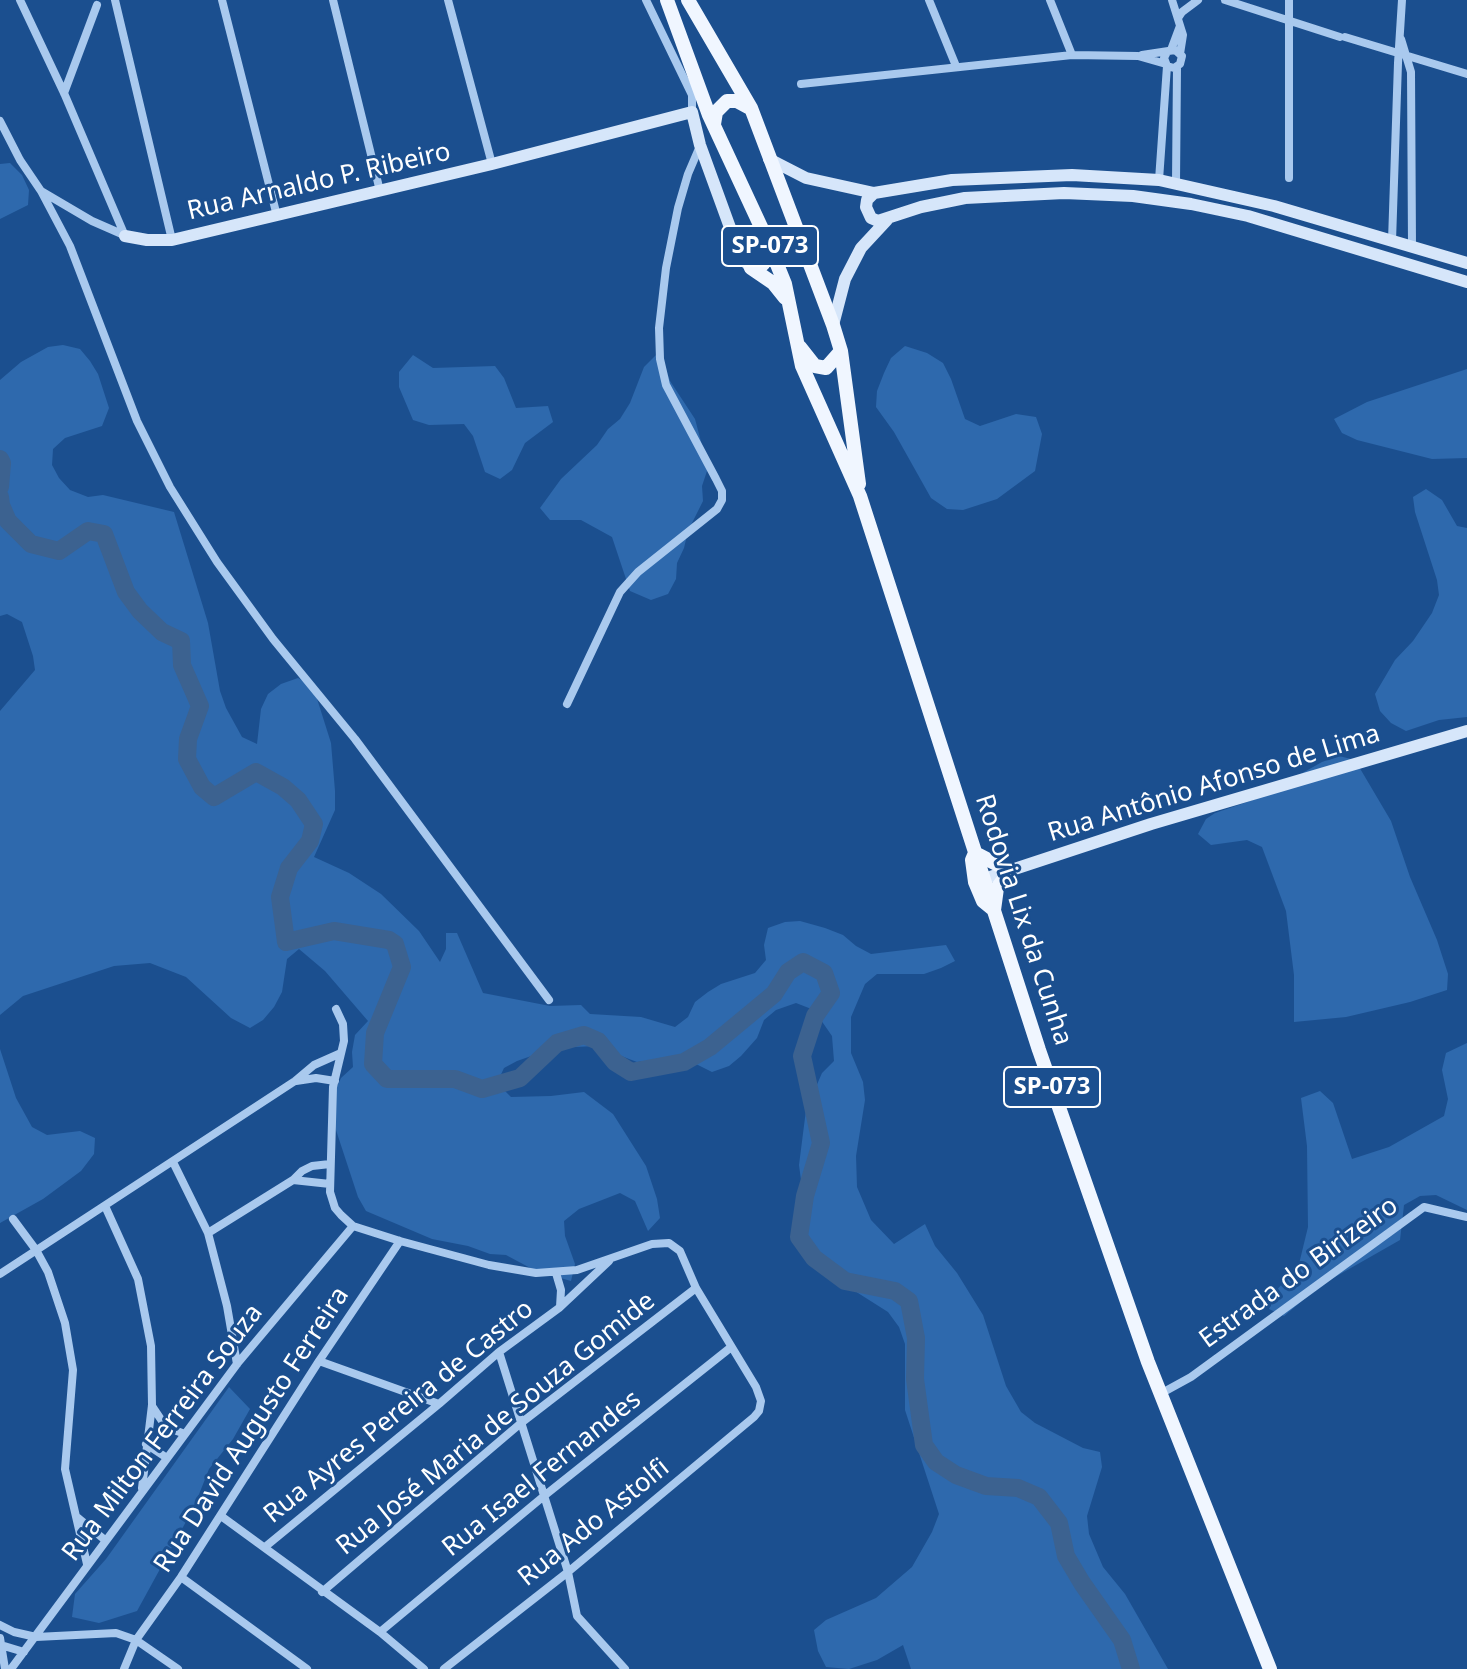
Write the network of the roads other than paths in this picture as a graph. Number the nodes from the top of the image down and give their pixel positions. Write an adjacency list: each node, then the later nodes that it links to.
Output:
1 (20, 0): 28 (street)
2 (112, 0): 16 (street); 45 (street)
3 (222, 0): 42 (street)
4 (333, 0): 40 (street)
5 (448, 0): 35 (street)
6 (646, 0): 30 (street)
7 (667, 0): 32 (main road, Rodovia Lix da Cunha / SP-073)
8 (688, 0): 29 (main road, Rodovia Lix da Cunha / SP-073)
9 (929, 0): 24 (street)
10 (1050, 0): 21 (street)
11 (1172, 0): 18 (street)
12 (1198, 0): 18 (street)
13 (1225, 0): 17 (street)
14 (1289, 0): 17 (street)
15 (1402, 0): 20 (street)
16 (94, 3): 28 (street)
17 (1289, 19): 20 (street); 36 (street)
18 (1179, 22): 19 (street)
19 (1173, 52): 22 (street); 23 (street); 25 (street)
20 (1403, 54): 26 (street); 46 (street); 48 (street)
21 (1072, 55): 22 (street); 24 (street)
22 (1138, 56): 23 (street)
23 (1166, 65): 25 (street); 37 (street)
24 (956, 66): 27 (street)
25 (1177, 67): 38 (street)
26 (1467, 74)
27 (801, 84)
28 (64, 93): 44 (street)
29 (751, 108): 32 (main road); 34 (main road, Rodovia Lix da Cunha / SP-073)
30 (692, 112): 33 (main road); 35 (main road, Rua Arnaldo P. Ribeiro)
31 (0, 121): 39 (street, Rua Arnaldo P. Ribeiro)
32 (714, 124): 47 (main road, Rodovia Lix da Cunha / SP-073)
33 (700, 145): 50 (main road); 57 (street)
34 (769, 159): 41 (main road); 53 (main road, Rodovia Lix da Cunha / SP-073)
35 (492, 164): 40 (main road, Rua Arnaldo P. Ribeiro)
36 (1289, 178)
37 (1159, 180): 38 (main road); 41 (main road)
38 (1176, 182): 46 (main road)
39 (41, 191): 44 (street, Rua Arnaldo P. Ribeiro); 63 (street)
40 (380, 191): 42 (main road, Rua Arnaldo P. Ribeiro)
41 (874, 193): 43 (main road)
42 (277, 217): 45 (main road, Rua Arnaldo P. Ribeiro)
43 (887, 220): 51 (main road); 53 (main road)
44 (125, 236): 45 (main road, Rua Arnaldo P. Ribeiro)
45 (172, 240)
46 (1392, 241): 48 (main road)
47 (768, 242): 50 (main road); 52 (main road, Rodovia Lix da Cunha / SP-073)
48 (1412, 246): 49 (main road)
49 (1467, 263)
50 (751, 268): 52 (main road)
51 (1467, 282)
52 (788, 302): 54 (main road, Rodovia Lix da Cunha / SP-073)
53 (833, 325): 55 (main road, Rodovia Lix da Cunha / SP-073)
54 (795, 340): 55 (main road); 56 (main road, Rodovia Lix da Cunha / SP-073)
55 (841, 351): 56 (main road, Rodovia Lix da Cunha / SP-073)
56 (860, 496): 59 (main road, Rodovia Lix da Cunha / SP-073)
57 (567, 704)
58 (1467, 731): 60 (main road, Rua Antônio Afonso de Lima)
59 (975, 853): 60 (main road); 61 (main road, Rodovia Lix da Cunha)
60 (1010, 871): 61 (main road, Rua Antônio Afonso de Lima); 62 (main road)
61 (980, 880): 62 (main road, Rodovia Lix da Cunha)
62 (994, 910): 88 (main road, Rodovia Lix da Cunha / SP-073)
63 (549, 1000)
64 (336, 1009): 65 (street)
65 (341, 1053): 66 (street); 67 (street)
66 (295, 1081): 67 (street); 68 (street)
67 (335, 1081): 69 (street)
68 (173, 1162): 72 (street); 76 (street)
69 (330, 1164): 70 (street); 71 (street)
70 (293, 1180): 71 (street); 76 (street)
71 (330, 1184): 75 (street)
72 (105, 1206): 78 (street); 90 (street)
73 (1467, 1217): 88 (street, Estrada do Birizeiro)
74 (13, 1219): 78 (street)
75 (353, 1226): 77 (street); 87 (street, Rua Milton Ferreira Souza)
76 (208, 1233): 87 (street)
77 (400, 1241): 80 (street); 86 (street, Rua David Augusto Ferreira)
78 (36, 1250): 81 (street); 98 (street)
79 (612, 1259): 80 (street); 82 (street); 83 (street, Rua Ayres Pereira de Castro)
80 (556, 1273): 83 (street, Rua Ayres Pereira de Castro)
81 (0, 1274)
82 (696, 1288): 84 (street); 91 (street, Rua José Maria de Souza Gomide)
83 (559, 1308): 85 (street, Rua Ayres Pereira de Castro)
84 (730, 1348): 96 (street, Rua Isael Fernandes); 102 (street, Rua Ado Astolfi)
85 (499, 1352): 89 (street, Rua Ayres Pereira de Castro); 91 (street)
86 (319, 1361): 89 (street); 97 (street, Rua David Augusto Ferreira)
87 (237, 1364): 92 (street, Rua Milton Ferreira Souza)
88 (1160, 1394): 119 (main road, Rodovia Lix da Cunha / SP-073)
89 (439, 1404): 100 (street, Rua Ayres Pereira de Castro)
90 (152, 1405): 92 (street); 93 (street)
91 (521, 1423): 96 (street); 104 (street, Rua José Maria de Souza Gomide)
92 (185, 1434): 94 (street, Rua Milton Ferreira Souza)
93 (146, 1444): 94 (street); 95 (street)
94 (167, 1458): 95 (street, Rua Milton Ferreira Souza)
95 (142, 1491): 99 (street, Rua Milton Ferreira Souza)
96 (544, 1496): 102 (street); 106 (street, Rua Isael Fernandes)
97 (221, 1516): 100 (street); 103 (street, Rua David Augusto Ferreira)
98 (77, 1517): 99 (street); 101 (street)
99 (105, 1540): 101 (street, Rua Milton Ferreira Souza)
100 (265, 1547): 104 (street)
101 (87, 1564): 107 (street, Rua Milton Ferreira Souza)
102 (568, 1572): 117 (street, Rua Ado Astolfi); 118 (street)
103 (181, 1577): 108 (street, Rua David Augusto Ferreira); 115 (street)
104 (322, 1592): 106 (street)
105 (0, 1625): 107 (street)
106 (380, 1632): 116 (street)
107 (36, 1637): 108 (street); 110 (street, Rua Milton Ferreira Souza)
108 (136, 1640): 113 (street, Rua David Augusto Ferreira); 114 (street)
109 (1, 1642): 110 (street); 111 (street)
110 (24, 1652): 112 (street, Rua Milton Ferreira Souza)
111 (5, 1669)
112 (11, 1669)
113 (124, 1669)
114 (178, 1669)
115 (307, 1669)
116 (424, 1669)
117 (444, 1669)
118 (625, 1669)
119 (1270, 1669)

